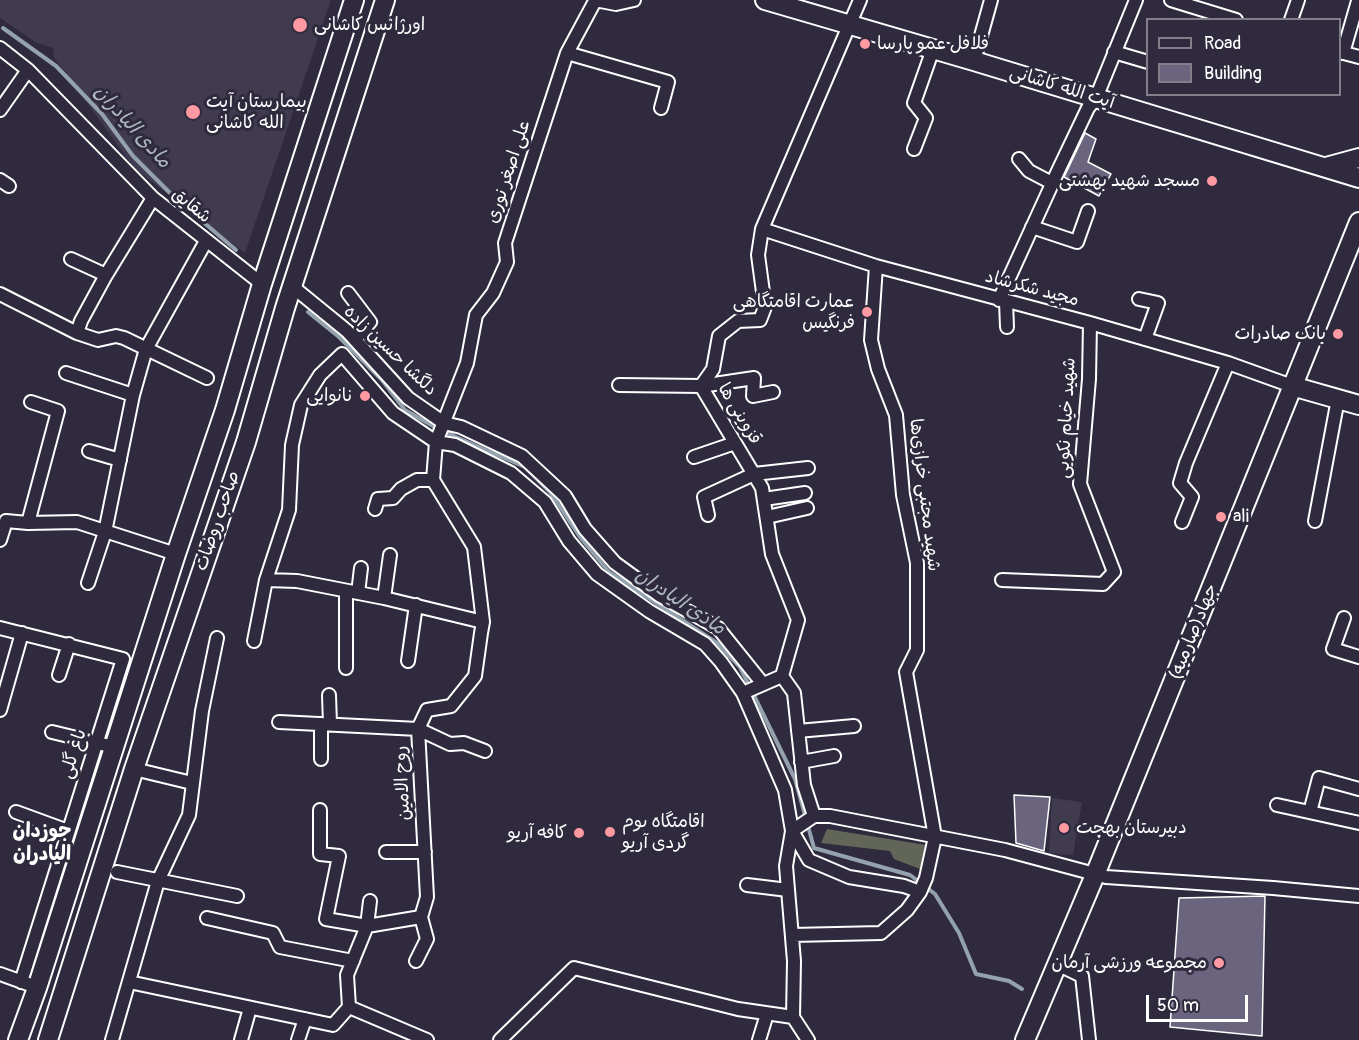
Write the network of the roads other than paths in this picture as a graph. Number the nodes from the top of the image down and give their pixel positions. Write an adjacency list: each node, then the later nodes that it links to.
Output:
1 (354, 0): 42 (street, صاحب روضات)
2 (385, 0): 43 (street, صاحب روضات)
3 (595, 0): 4 (street); 19 (street, علی اصغر نوری)
4 (634, 0)
5 (765, 0): 14 (street, آیت الله کاشانی)
6 (860, 0): 14 (street, قزوینی ها)
7 (991, 0): 21 (street)
8 (1136, 0): 17 (street)
9 (1170, 0): 12 (street)
10 (1298, 0): 13 (street)
11 (1358, 1): 18 (street)
12 (1229, 18)
13 (1292, 18)
14 (850, 25): 16 (street, آیت الله کاشانی); 37 (street, قزوینی ها)
15 (0, 48): 23 (street, شقایق)
16 (933, 49): 21 (street, آیت الله کاشانی); 27 (street)
17 (1114, 52): 22 (street); 24 (street)
18 (1341, 52): 20 (street)
19 (567, 53): 25 (street); 68 (street, علی اصغر نوری)
20 (1359, 57)
21 (974, 61): 24 (street, آیت الله کاشانی)
22 (1146, 61)
23 (28, 70): 26 (street); 33 (street, شقایق)
24 (1096, 98): 30 (street, آیت الله کاشانی); 32 (street)
25 (661, 108)
26 (0, 111)
27 (914, 149)
28 (1359, 158): 30 (street)
29 (1018, 159): 32 (street)
30 (1323, 168): 31 (street, آیت الله کاشانی)
31 (1359, 178)
32 (1052, 183): 36 (street)
33 (153, 198): 38 (street, شقایق); 41 (street)
34 (1088, 212): 36 (street)
35 (1359, 222): 59 (street, جهاد(صارمیه))
36 (1032, 227): 47 (street)
37 (762, 229): 40 (street, مجید شکرشاد); 58 (street, قزوینی ها)
38 (206, 241): 42 (street, شقایق); 53 (street)
39 (71, 259): 41 (street)
40 (876, 266): 47 (street, مجید شکرشاد); 138 (street, شهید مجتبی خرازی‌ها)
41 (106, 275): 50 (street)
42 (262, 284): 66 (street, صاحب روضات)
43 (292, 287): 52 (street, دلگشا حسین زاده); 69 (street, صاحب روضات)
44 (348, 293): 52 (street)
45 (0, 294): 50 (street)
46 (1139, 299): 51 (street)
47 (1002, 301): 48 (street, مجید شکرشاد); 49 (street)
48 (1089, 323): 51 (street, مجید شکرشاد); 95 (street, شهید خیام نکویی)
49 (1007, 327)
50 (77, 333): 53 (street)
51 (1145, 339): 54 (street, مجید شکرشاد)
52 (356, 340): 62 (street, دلگشا حسین زاده)
53 (146, 349): 56 (street); 61 (street)
54 (1228, 363): 59 (street, مجید شکرشاد); 87 (street)
55 (66, 373): 61 (street)
56 (207, 378)
57 (619, 385): 58 (street)
58 (701, 386): 60 (street); 71 (street, قزوینی ها)
59 (1292, 386): 63 (street); 142 (street, جهاد(صارمیه))
60 (773, 392)
61 (133, 395): 74 (street)
62 (408, 398): 67 (street); 68 (street, دلگشا حسین زاده)
63 (1338, 399): 65 (street); 86 (street)
64 (31, 402): 88 (street)
65 (1359, 405)
66 (225, 410): 69 (street); 75 (street, صاحب روضات)
67 (393, 413): 70 (street, دلگشا حسین زاده); 94 (street, دلگشا حسین زاده)
68 (444, 423): 70 (street, علی اصغر نوری); 112 (street, دلگشا حسین زاده)
69 (246, 442): 79 (street, صاحب روضات)
70 (436, 442): 78 (street); 113 (street, دلگشا حسین زاده)
71 (735, 443): 73 (street); 77 (street, قزوینی ها)
72 (89, 451): 74 (street)
73 (694, 457)
74 (120, 460): 89 (street)
75 (205, 468): 79 (street); 91 (street, صاحب روضات)
76 (808, 468): 77 (street)
77 (754, 474): 81 (street, قزوینی ها); 84 (street)
78 (434, 480): 83 (street); 101 (street, روح الامین)
79 (227, 493): 127 (street, صاحب روضات)
80 (805, 493): 81 (street)
81 (764, 499): 85 (street, قزوینی ها)
82 (807, 508): 85 (street)
83 (375, 509)
84 (708, 515)
85 (767, 517): 111 (street, قزوینی ها)
86 (1315, 521)
87 (1182, 522)
88 (28, 523): 89 (street); 90 (street)
89 (105, 532): 91 (street); 96 (street)
90 (0, 540)
91 (176, 554): 122 (street, صاحب روضات)
92 (390, 555): 98 (street)
93 (361, 567): 97 (street)
94 (267, 580): 97 (street); 105 (street)
95 (1002, 580)
96 (88, 583)
97 (352, 592): 98 (street); 109 (street)
98 (384, 598): 99 (street)
99 (416, 605): 101 (street); 108 (street)
100 (1344, 618): 107 (street)
101 (483, 622): 119 (street, روح الامین)
102 (0, 628): 103 (street, باغ گلی)
103 (22, 633): 106 (street, باغ گلی); 115 (street)
104 (217, 638): 128 (street)
105 (254, 641)
106 (69, 644): 110 (street); 122 (street, باغ گلی)
107 (1359, 657)
108 (408, 661)
109 (346, 668)
110 (59, 675)
111 (782, 676): 112 (street); 120 (street)
112 (763, 684): 113 (street)
113 (742, 693): 137 (street, دلگشا حسین زاده)
114 (329, 695): 117 (street)
115 (0, 710)
116 (279, 722): 117 (street)
117 (326, 724): 119 (street); 125 (street)
118 (854, 726): 120 (street)
119 (418, 729): 123 (street); 140 (street, روح الامین)
120 (798, 731): 126 (street)
121 (52, 732): 122 (street)
122 (105, 744): 136 (street, باغ گلی); 159 (street, صاحب روضات)
123 (485, 751)
124 (834, 756): 126 (street)
125 (321, 759)
126 (801, 762): 134 (street)
127 (134, 769): 128 (street); 167 (street, صاحب روضات)
128 (192, 783): 143 (street)
129 (1359, 789): 133 (street)
130 (1277, 805): 133 (street)
131 (320, 810): 152 (street)
132 (16, 812): 136 (street)
133 (1310, 812): 135 (street)
134 (814, 816): 137 (street); 138 (street)
135 (1359, 823)
136 (68, 831): 159 (street, باغ گلی)
137 (792, 831): 145 (street); 146 (street)
138 (935, 837): 142 (street); 146 (street)
139 (386, 852): 140 (street)
140 (425, 852): 150 (street, روح الامین)
141 (117, 872): 143 (street)
142 (1095, 875): 148 (street); 156 (street, جهاد(صارمیه))
143 (158, 881): 147 (street); 158 (street)
144 (747, 885): 145 (street)
145 (788, 890): 153 (street)
146 (920, 892): 153 (street)
147 (237, 896)
148 (1359, 896)
149 (370, 901): 152 (street)
150 (421, 917): 152 (street); 155 (street, روح الامین)
151 (207, 918): 154 (street)
152 (368, 926): 154 (street)
153 (792, 935): 163 (street)
154 (353, 961): 160 (street)
155 (416, 961)
156 (1057, 964): 174 (street, جهاد(صارمیه)); 175 (street)
157 (0, 974): 159 (street)
158 (129, 982): 161 (street); 168 (street)
159 (29, 985): 166 (street, صاحب روضات)
160 (350, 1007): 164 (street); 171 (street)
161 (250, 1008): 164 (street); 169 (street)
162 (767, 1014): 163 (street); 165 (street); 172 (street)
163 (793, 1017): 173 (street)
164 (305, 1019): 170 (street)
165 (509, 1037)
166 (18, 1040)
167 (48, 1040)
168 (112, 1040)
169 (241, 1040)
170 (298, 1040)
171 (427, 1040)
172 (759, 1040)
173 (808, 1040)
174 (1025, 1040)
175 (1089, 1040)

